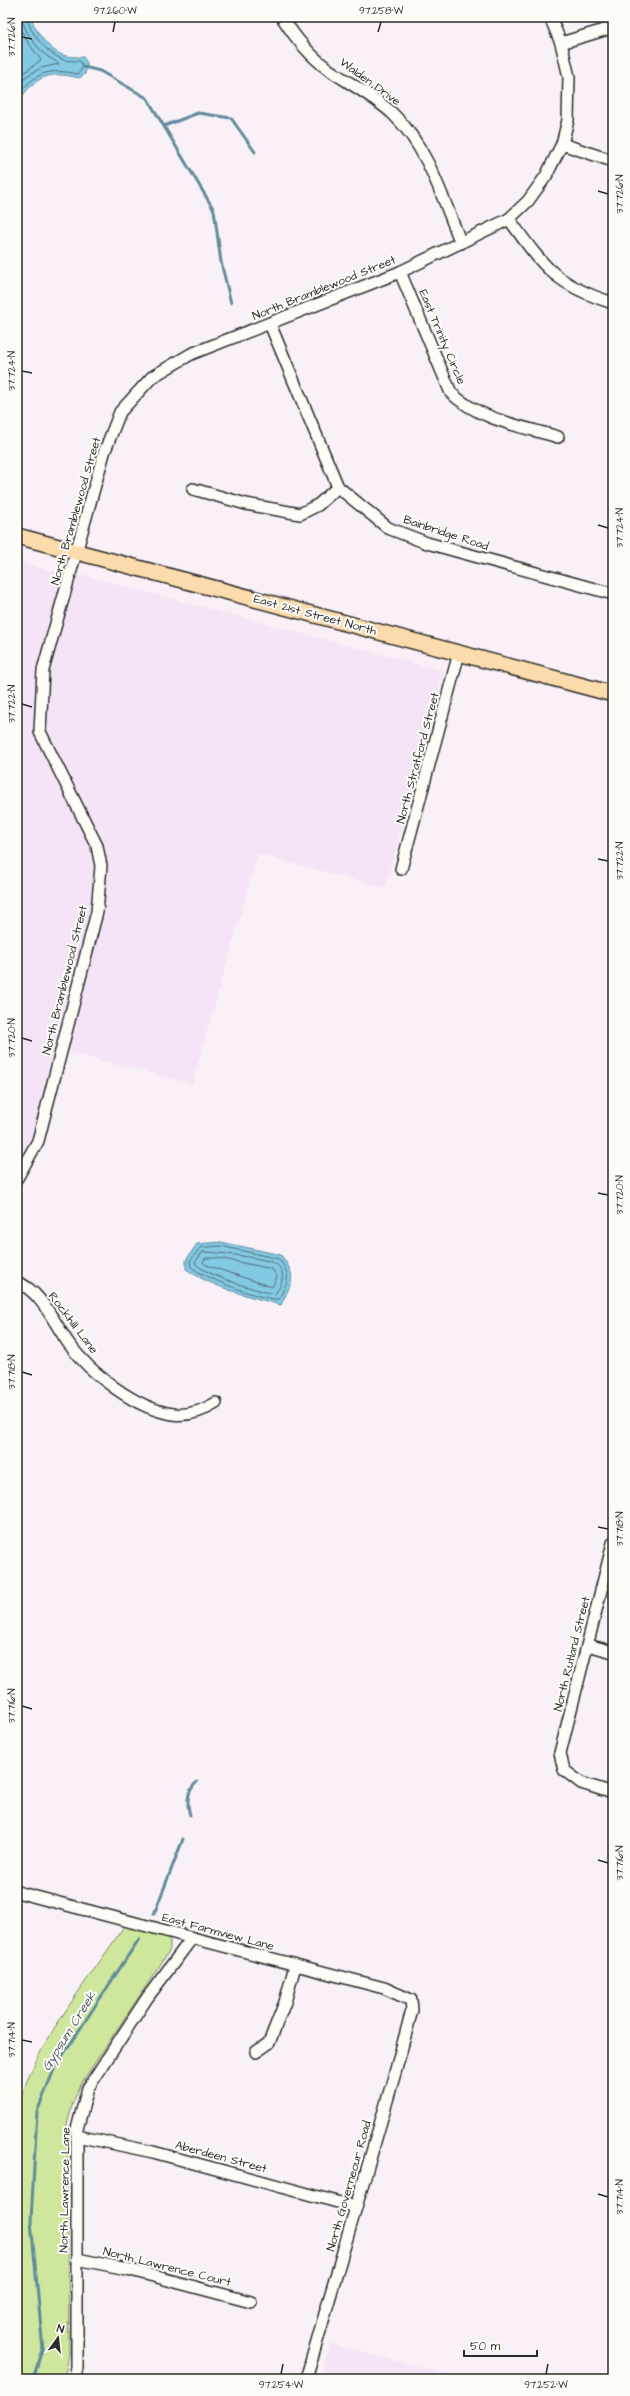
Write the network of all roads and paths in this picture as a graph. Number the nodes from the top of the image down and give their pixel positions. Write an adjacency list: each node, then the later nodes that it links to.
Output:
1 (282, 17): 8 (street, Walden Drive)
2 (550, 17): 4 (street, North Bramblewood Street)
3 (611, 28): 4 (street)
4 (561, 42): 5 (street, North Bramblewood Street)
5 (562, 144): 6 (street); 7 (street, North Bramblewood Street)
6 (613, 162)
7 (509, 219): 8 (street, North Bramblewood Street); 10 (street)
8 (461, 243): 9 (street, North Bramblewood Street)
9 (400, 272): 11 (street, North Bramblewood Street); 12 (street, East Trinity Circle)
10 (613, 303)
11 (270, 324): 13 (street, Bainbridge Road); 16 (street, North Bramblewood Street)
12 (558, 437)
13 (338, 487): 14 (street); 17 (street, Bainbridge Road)
14 (193, 489)
15 (17, 536): 16 (main road, East 21st Street North)
16 (78, 552): 18 (main road, East 21st Street North); 21 (street, North Bramblewood Street)
17 (613, 594)
18 (459, 653): 19 (main road, East 21st Street North); 20 (street, North Stratford Street)
19 (613, 694)
20 (401, 869)
21 (17, 1178)
22 (17, 1282): 23 (street, Rockhill Lane)
23 (216, 1403)
24 (613, 1544): 25 (street, North Rutland Street)
25 (588, 1645): 26 (street); 27 (street, North Rutland Street)
26 (613, 1652)
27 (613, 1793)
28 (17, 1892): 29 (street, East Farmview Lane)
29 (192, 1938): 30 (street, East Farmview Lane); 33 (street, North Lawrence Lane)
30 (295, 1966): 31 (street, East Farmview Lane); 32 (street)
31 (411, 2000): 34 (street, North Governeour Road)
32 (256, 2052)
33 (77, 2136): 34 (street, Aberdeen Street); 35 (street, North Lawrence Lane)
34 (356, 2207): 38 (street, North Governeour Road)
35 (77, 2259): 36 (street, North Lawrence Court); 37 (street, North Lawrence Lane)
36 (251, 2302)
37 (74, 2379)
38 (306, 2379)

